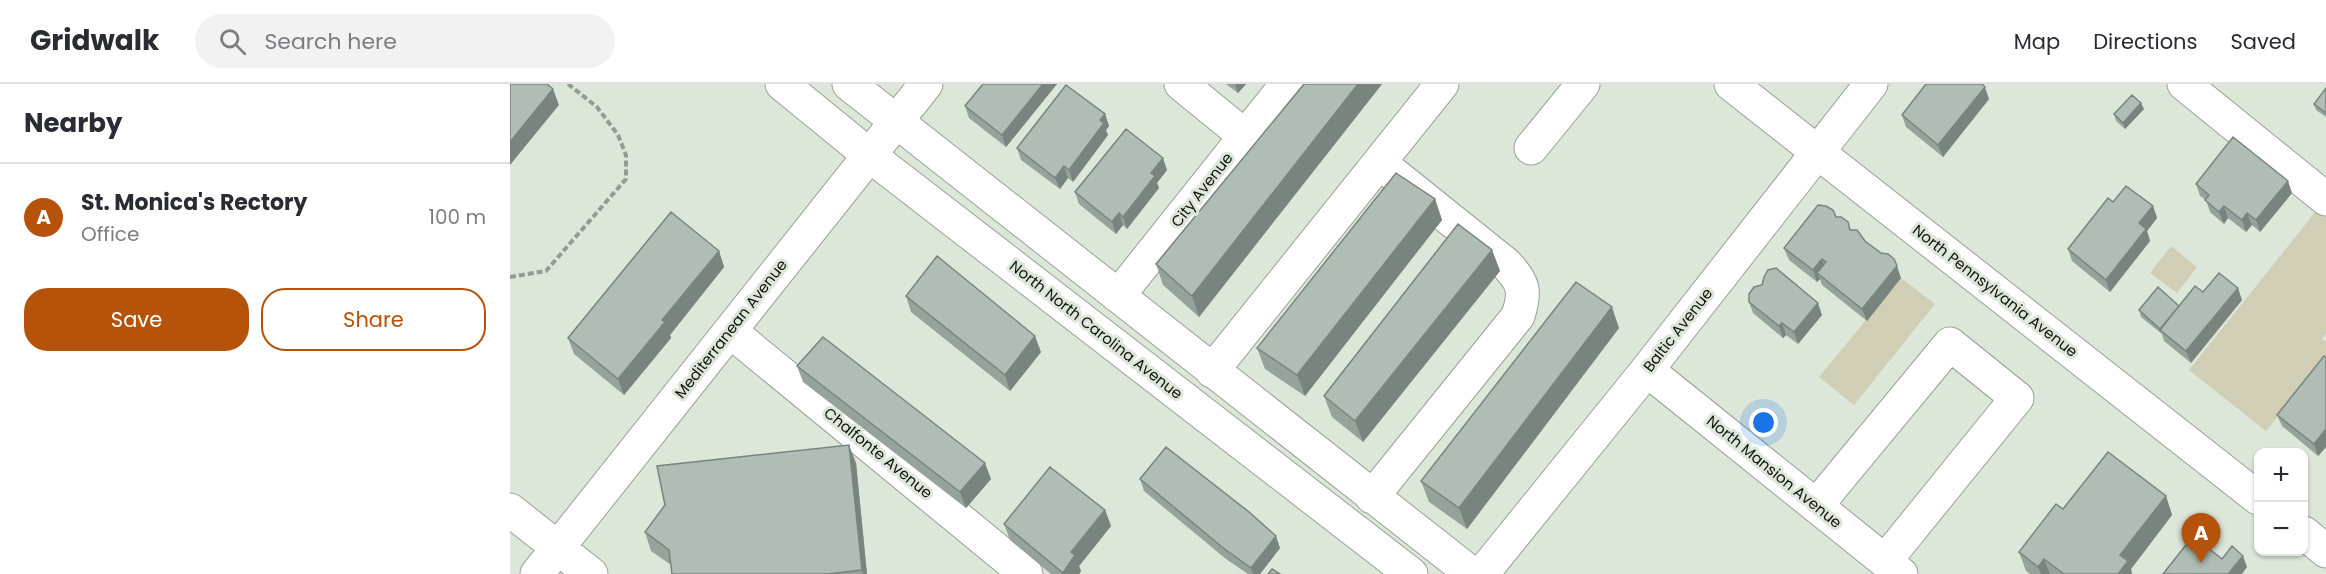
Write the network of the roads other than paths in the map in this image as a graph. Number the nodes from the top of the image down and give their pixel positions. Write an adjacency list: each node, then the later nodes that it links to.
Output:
1 (782, 84): 15 (street, North North Carolina Avenue)
2 (849, 84): 11 (street)
3 (926, 84): 11 (street, Mediterranean Avenue)
4 (1182, 84): 12 (street)
5 (1287, 84): 12 (street, City Avenue)
6 (1442, 84): 16 (street)
7 (1583, 84): 13 (street)
8 (1731, 84): 14 (street, North Pennsylvania Avenue)
9 (1871, 84): 14 (street, Baltic Avenue)
10 (2184, 84): 17 (street)
11 (896, 122): 15 (street, Mediterranean Avenue); 18 (street)
12 (1245, 136): 18 (street, City Avenue)
13 (1531, 148)
14 (1818, 153): 20 (street, Baltic Avenue); 22 (street, North Pennsylvania Avenue)
15 (869, 155): 19 (street, Mediterranean Avenue); 33 (street, North North Carolina Avenue)
16 (1380, 163): 21 (street); 23 (street)
17 (2326, 198)
18 (1118, 296): 21 (street)
19 (730, 331): 27 (street, Mediterranean Avenue); 32 (street, Chalfonte Avenue)
20 (1647, 370): 24 (street, North Mansion Avenue); 35 (street, Baltic Avenue)
21 (1212, 371): 23 (street)
22 (2254, 494)
23 (1372, 497): 34 (street)
24 (1816, 506): 29 (street, North Mansion Avenue); 29 (street)
25 (510, 510): 27 (street)
26 (2308, 536): 28 (street)
27 (558, 548): 30 (street, Mediterranean Avenue); 31 (street)
28 (2326, 551)
29 (1893, 567)
30 (537, 574)
31 (591, 574)
32 (1026, 574)
33 (1411, 574)
34 (1472, 574)
35 (1482, 574)

